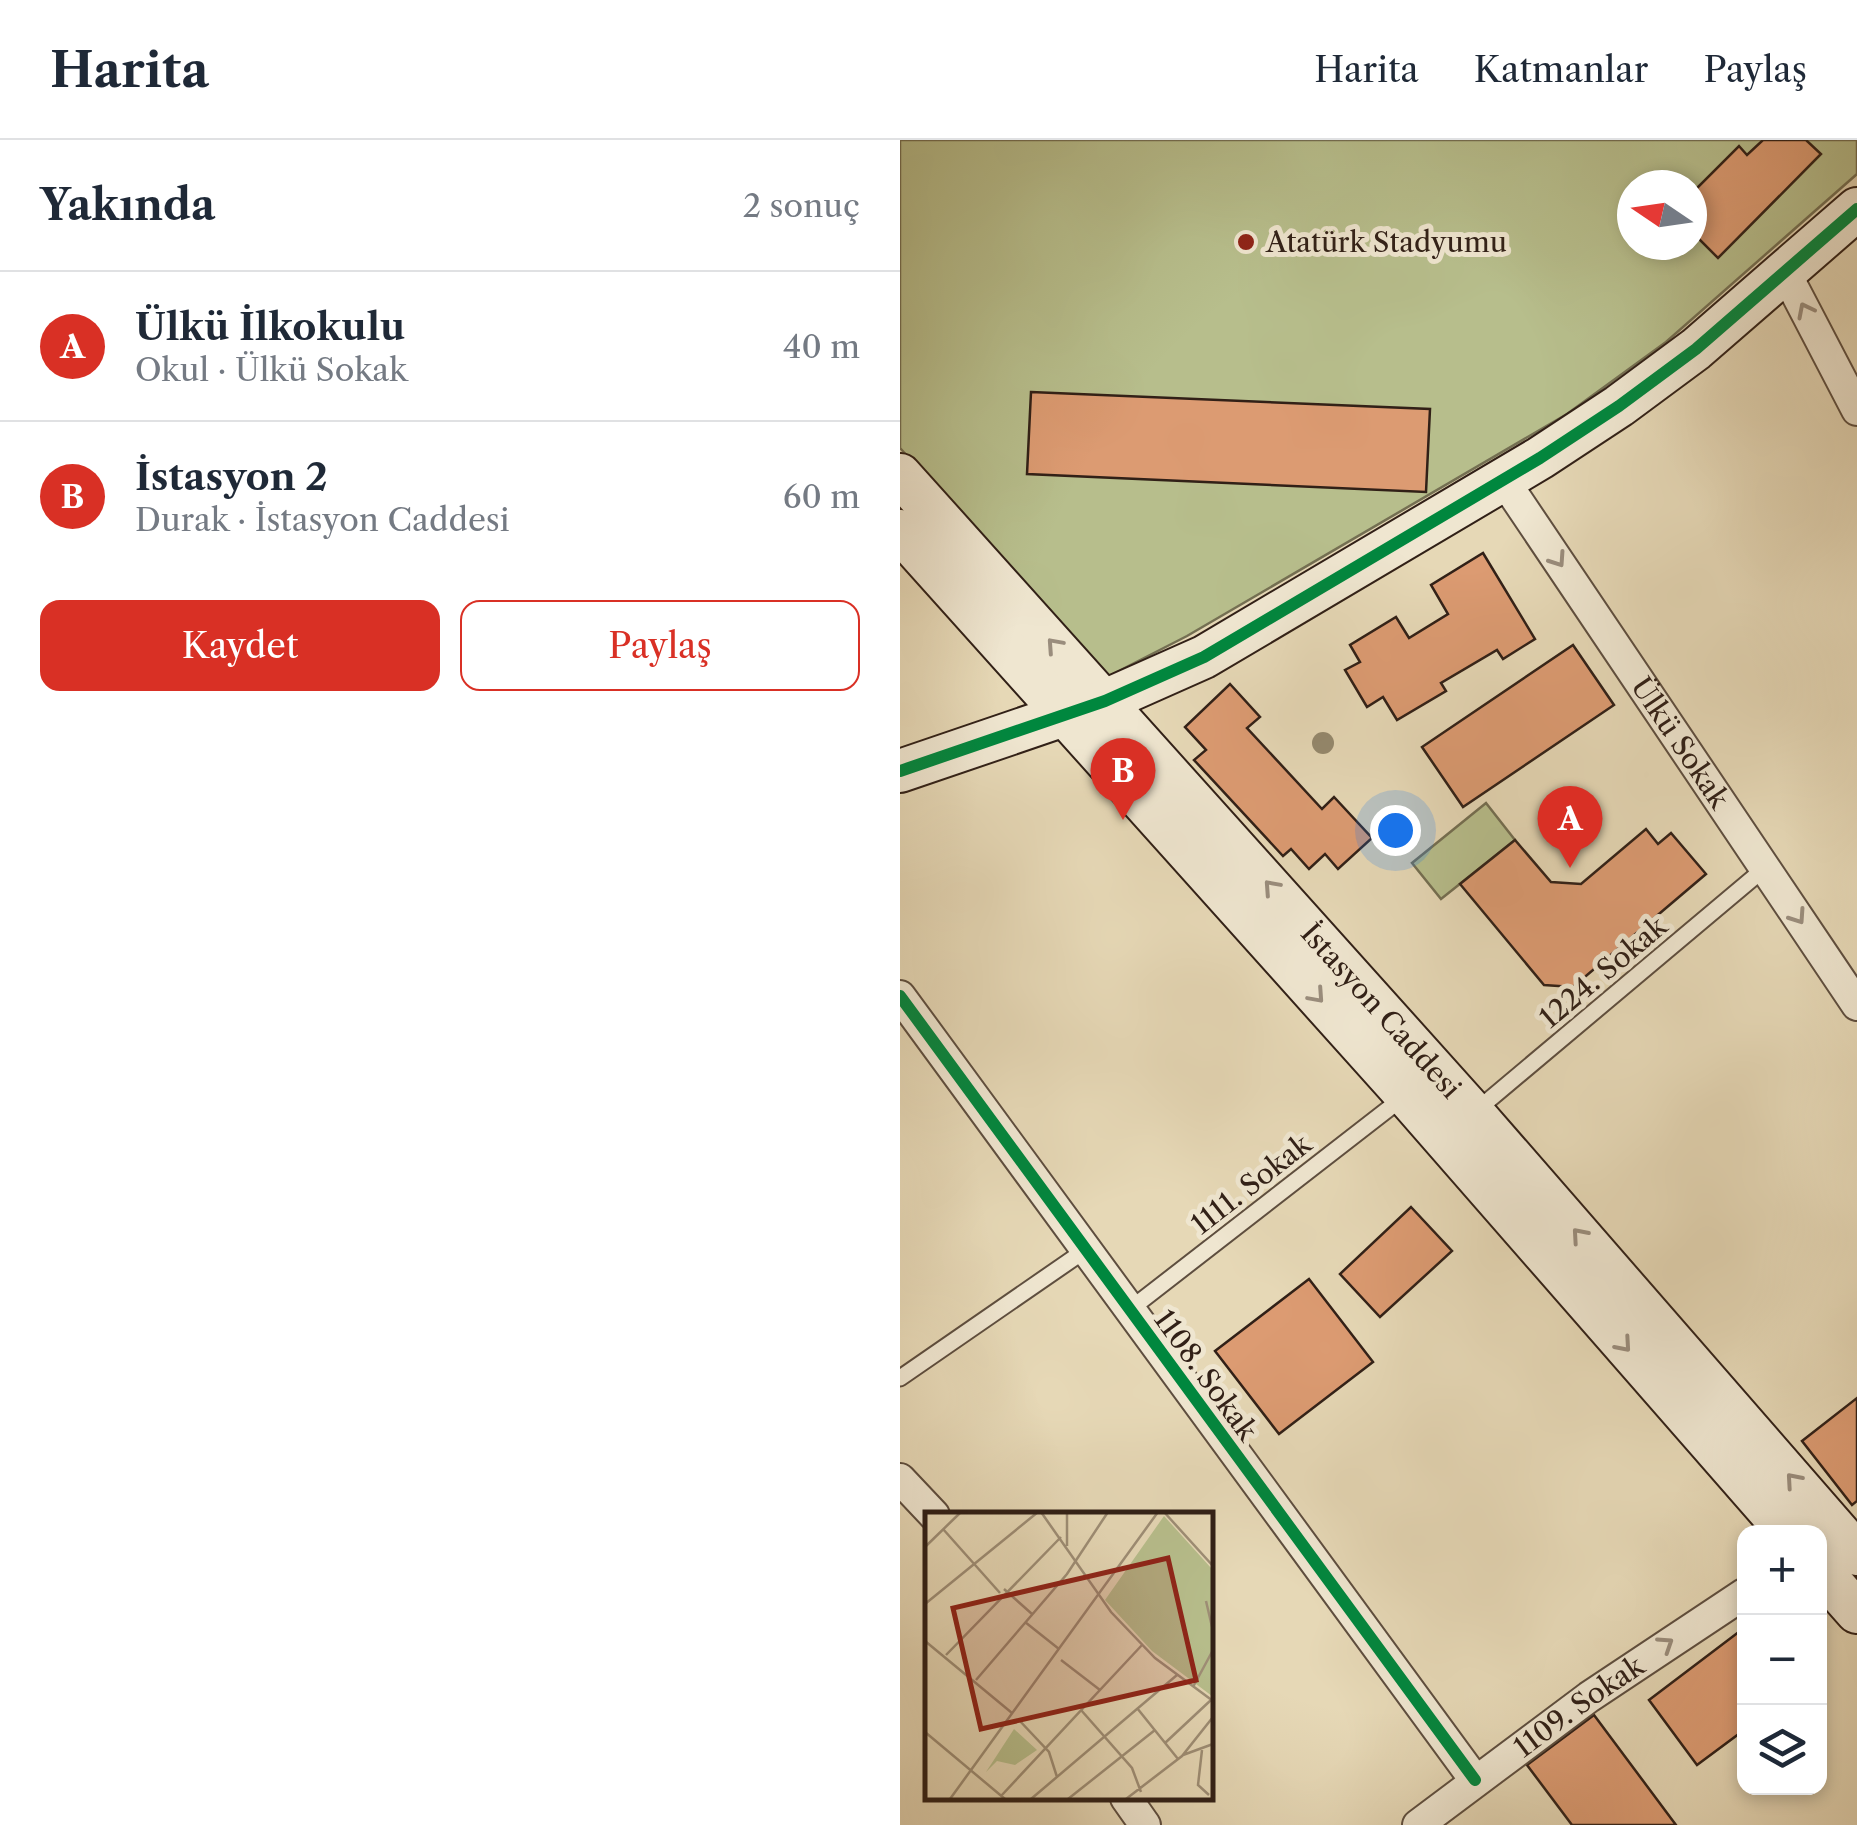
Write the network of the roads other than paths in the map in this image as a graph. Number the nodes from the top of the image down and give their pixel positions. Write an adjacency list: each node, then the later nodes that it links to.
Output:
1 (1857, 210): 2 (main road)
2 (1786, 272): 3 (street, one-way to 2); 5 (main road)
3 (1857, 410)
4 (900, 475): 7 (main road, İstasyon Caddesi, one-way to 4)
5 (1503, 480): 7 (main road); 9 (street, Ülkü Sokak, one-way to 9)
6 (900, 531): 7 (main road, İstasyon Caddesi)
7 (1085, 708): 8 (main road); 12 (main road, İstasyon Caddesi, one-way to 12); 13 (main road, İstasyon Caddesi, one-way to 7)
8 (900, 771)
9 (1765, 868): 11 (street, Ülkü Sokak, one-way to 11); 13 (lane, 1224. Sokak)
10 (900, 996): 14 (street, 1108. Sokak)
11 (1857, 1006)
12 (1406, 1096): 15 (lane, 1111. Sokak); 19 (main road, İstasyon Caddesi, one-way to 19)
13 (1473, 1114): 20 (main road, İstasyon Caddesi, one-way to 13)
14 (1084, 1251): 15 (street, 1108. Sokak); 16 (lane)
15 (1128, 1311): 23 (street, 1108. Sokak)
16 (900, 1378)
17 (900, 1479): 18 (street)
18 (931, 1512)
19 (1782, 1525)
20 (1844, 1546): 22 (main road, İstasyon Caddesi)
21 (1737, 1599): 23 (street, 1109. Sokak, one-way to 21)
22 (1857, 1612)
23 (1475, 1780): 26 (street, 1109. Sokak)
24 (1127, 1800): 25 (street)
25 (1145, 1825)
26 (1418, 1825)

